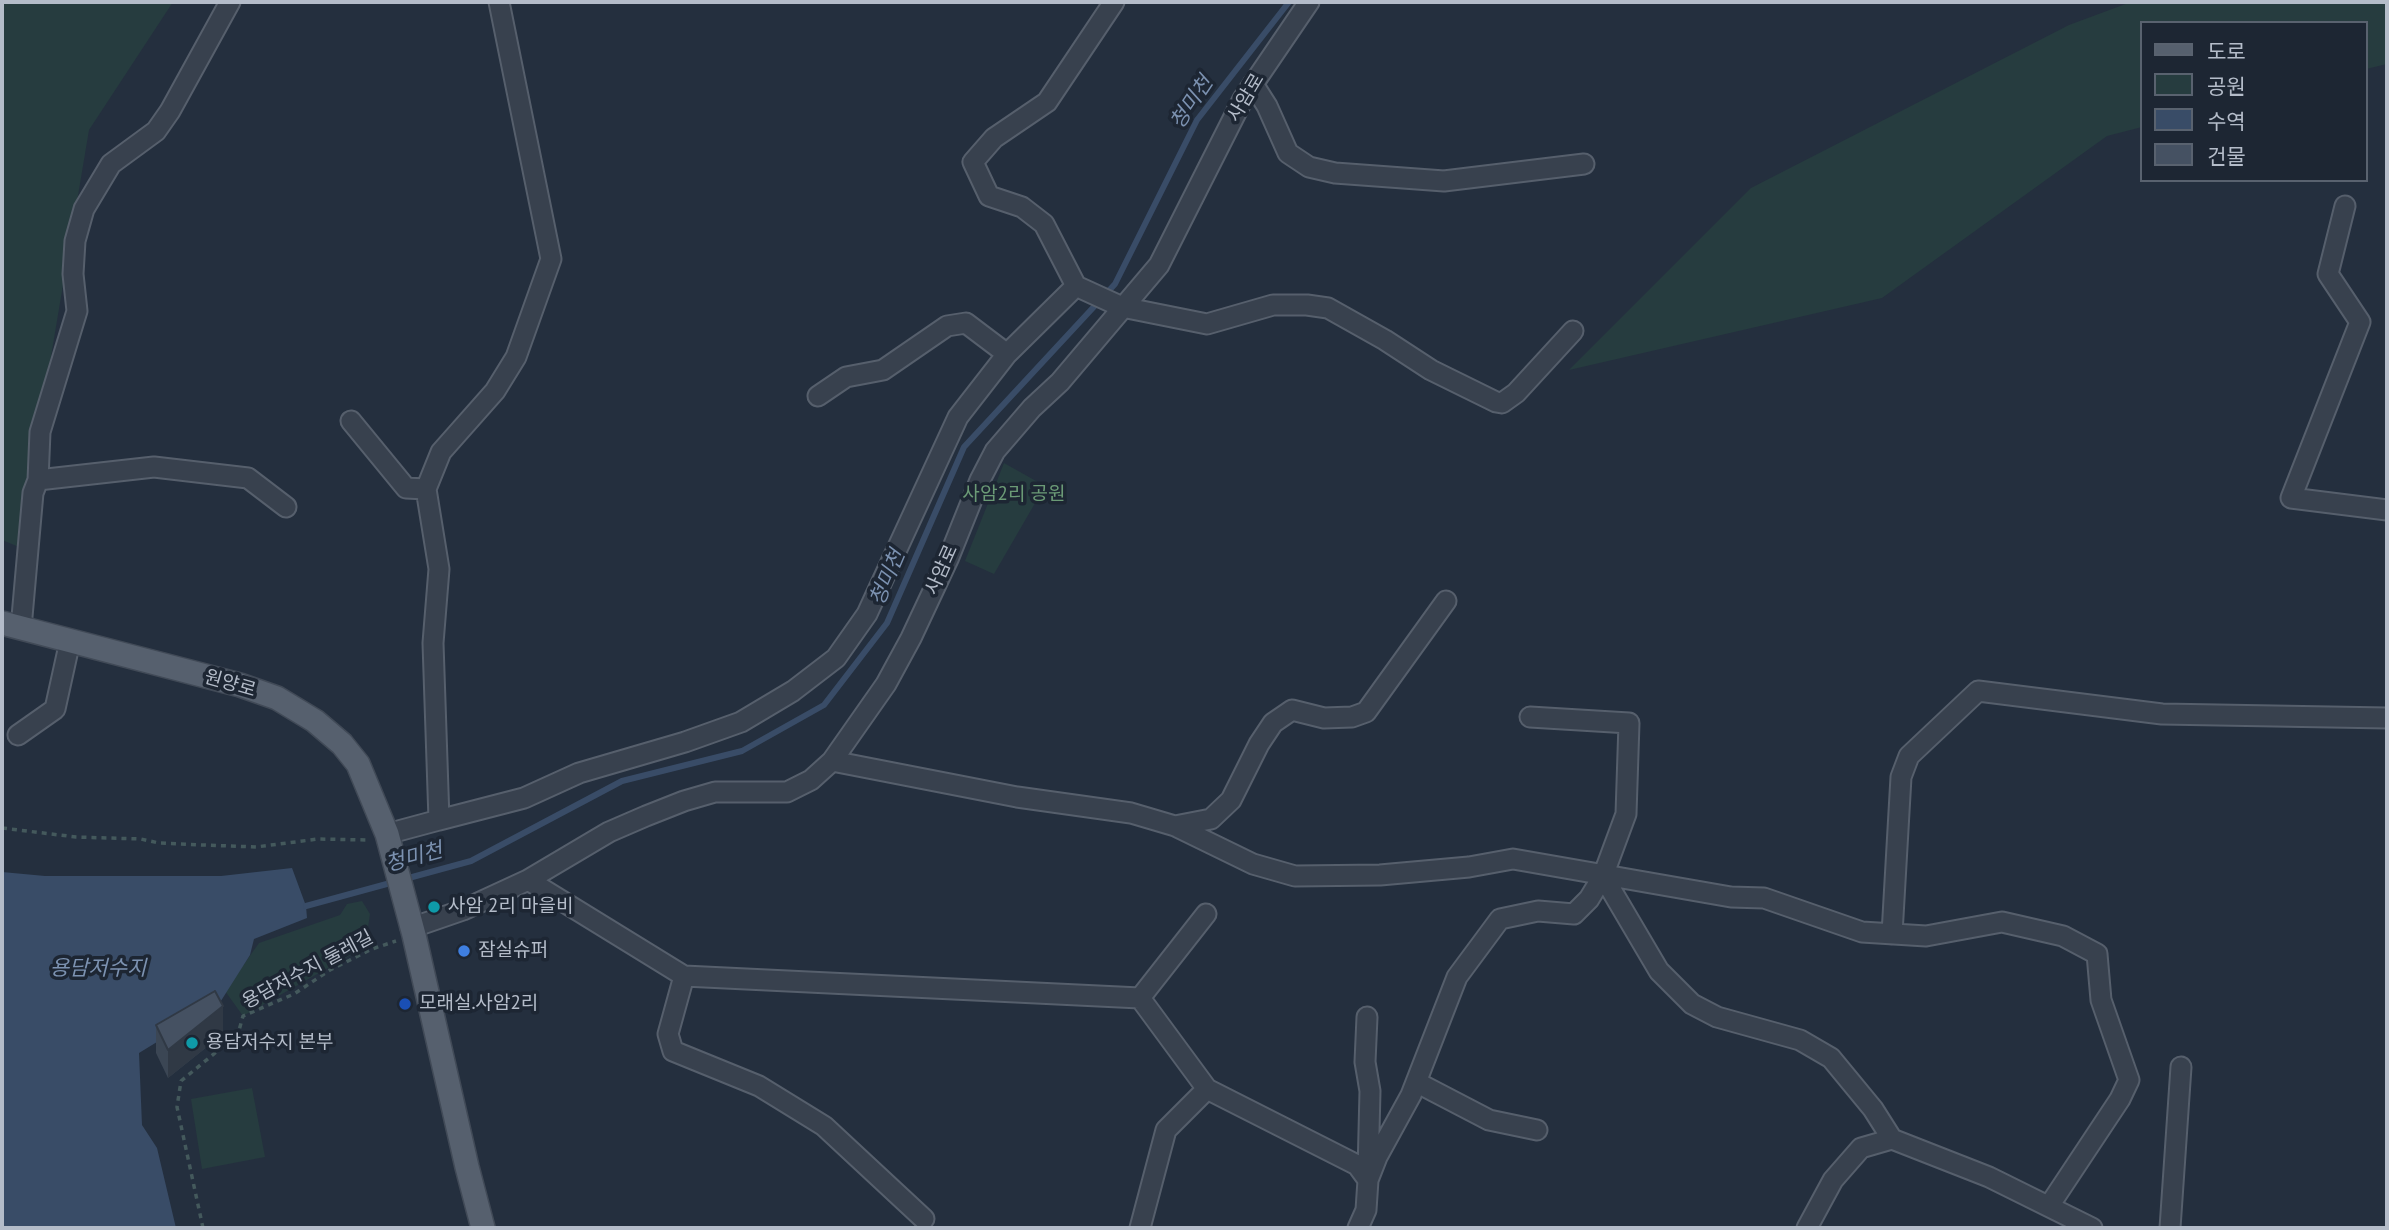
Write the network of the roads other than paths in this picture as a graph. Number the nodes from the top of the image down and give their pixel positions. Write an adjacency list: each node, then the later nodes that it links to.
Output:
1 (230, 2): 14 (street)
2 (499, 2): 15 (street)
3 (1114, 2): 8 (street)
4 (1309, 2): 5 (street, 사암로)
5 (1253, 84): 6 (street); 9 (street, 사암로)
6 (1584, 164)
7 (2345, 206): 17 (street)
8 (1076, 286): 9 (street); 11 (street)
9 (1122, 307): 10 (street); 24 (street, 사암로)
10 (1573, 331)
11 (1007, 354): 12 (street); 25 (street)
12 (818, 396)
13 (351, 421): 15 (street)
14 (38, 480): 16 (street); 19 (street)
15 (426, 489): 25 (street)
16 (286, 507)
17 (2387, 510)
18 (1446, 601): 26 (street)
19 (11, 626): 20 (main road, 원양로)
20 (70, 641): 23 (street); 27 (main road, 원양로)
21 (1530, 717): 28 (street)
22 (2387, 718): 32 (street)
23 (18, 736)
24 (832, 761): 26 (street); 29 (street, 사암로)
25 (439, 820): 27 (street)
26 (1175, 826): 28 (street)
27 (388, 837): 31 (main road, 원양로)
28 (1603, 876): 32 (street); 37 (street); 40 (street)
29 (528, 880): 31 (street, 사암로); 33 (street)
30 (1206, 914): 34 (street)
31 (411, 926): 44 (main road)
32 (1892, 934): 42 (street)
33 (684, 976): 34 (street); 43 (street)
34 (1140, 998): 38 (street)
35 (1367, 1017): 41 (street)
36 (2181, 1067): 49 (street)
37 (1416, 1082): 39 (street); 41 (street)
38 (1207, 1089): 41 (street); 45 (street)
39 (1537, 1130)
40 (1892, 1139): 42 (street); 47 (street)
41 (1368, 1180): 46 (street)
42 (2049, 1206): 48 (street)
43 (924, 1219)
44 (483, 1228)
45 (1140, 1228)
46 (1358, 1228)
47 (1807, 1228)
48 (2092, 1228)
49 (2170, 1228)

